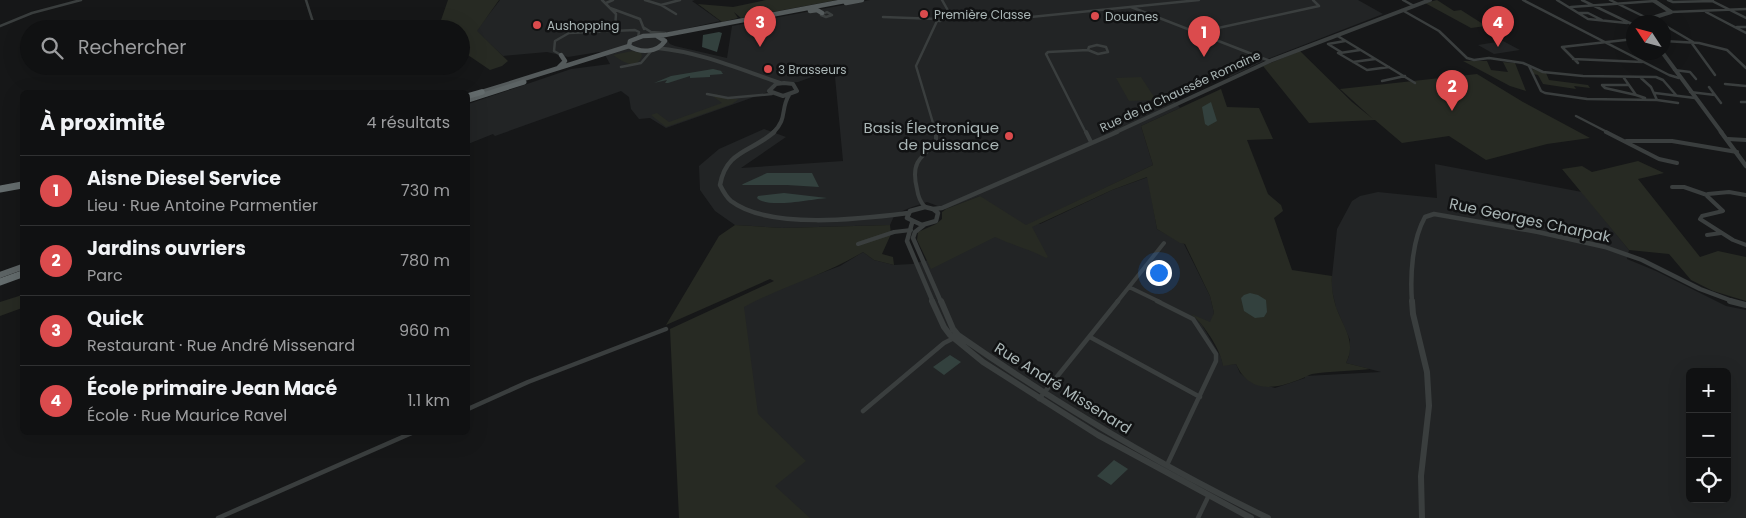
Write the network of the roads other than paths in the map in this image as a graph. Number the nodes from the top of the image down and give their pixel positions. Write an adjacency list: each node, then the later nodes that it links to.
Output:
1 (81, 0): 50 (street)
2 (306, 0): 45 (street)
3 (602, 0): 23 (street)
4 (614, 0): 23 (street)
5 (645, 0): 25 (street)
6 (680, 0): 25 (street)
7 (850, 0): 55 (main road)
8 (863, 0): 46 (main road); 46 (main road)
9 (942, 0): 28 (street)
10 (1199, 0): 29 (street)
11 (1313, 0): 61 (street)
12 (1403, 0): 27 (street)
13 (1430, 0): 27 (street, Rue de la Chaussée Romaine)
14 (1524, 0): 70 (street)
15 (1557, 0): 30 (street)
16 (1582, 0): 26 (street)
17 (1610, 0): 24 (street)
18 (1654, 0): 24 (street); 35 (street)
19 (1668, 0): 22 (street)
20 (1688, 0): 22 (street)
21 (1712, 0): 22 (street); 34 (street)
22 (1694, 1)
23 (606, 3): 31 (street)
24 (1617, 3): 26 (street); 39 (street)
25 (661, 5): 38 (street)
26 (1592, 5): 30 (street); 49 (street)
27 (1414, 6): 33 (street, Rue de la Chaussée Romaine)
28 (946, 7): 42 (street); 44 (street)
29 (1131, 7): 42 (street); 61 (street)
30 (1570, 7): 37 (street)
31 (610, 8): 51 (street); 54 (street)
32 (1746, 9): 34 (street)
33 (1402, 10): 63 (street, Rue de la Chaussée Romaine); 72 (street)
34 (1730, 10): 36 (street); 43 (street)
35 (1671, 12): 36 (street); 40 (street)
36 (1704, 12): 52 (street)
37 (1579, 13): 47 (street); 47 (street)
38 (676, 14)
39 (1640, 15)
40 (1663, 15)
41 (883, 17): 48 (street)
42 (949, 17): 44 (street)
43 (1746, 18)
44 (943, 19): 48 (street); 48 (street)
45 (312, 20)
46 (752, 20): 69 (main road)
47 (1602, 21): 49 (street)
48 (937, 22): 149 (street)
49 (1626, 23)
50 (0, 26)
51 (644, 27): 55 (street); 57 (street); 62 (street)
52 (1735, 27): 53 (street); 59 (street)
53 (1746, 27)
54 (615, 29): 58 (street); 60 (street)
55 (694, 29): 64 (main road)
56 (1671, 29): 71 (street)
57 (635, 30): 58 (street); 65 (street)
58 (620, 31): 60 (street)
59 (1746, 32)
60 (570, 33): 79 (street)
61 (1195, 33): 86 (street)
62 (651, 35): 64 (main road); 65 (main road)
63 (1336, 35): 67 (street); 86 (street, Rue de la Chaussée Romaine)
64 (657, 36): 69 (main road)
65 (638, 37): 73 (main road)
66 (1626, 40): 70 (street)
67 (1345, 41): 78 (street); 80 (street)
68 (1671, 41): 71 (street)
69 (664, 42): 74 (main road); 76 (street)
70 (1607, 42): 83 (street); 88 (street)
71 (1692, 42): 95 (street); 99 (street)
72 (1451, 43): 89 (street)
73 (629, 46): 75 (main road); 82 (main road)
74 (655, 49): 75 (main road); 76 (street); 91 (street)
75 (639, 50): 82 (main road); 91 (street)
76 (678, 50): 103 (street)
77 (1088, 50): 77 (street); 140 (street)
78 (1360, 50): 80 (street); 84 (street)
79 (554, 51): 81 (street)
80 (1340, 53): 87 (street)
81 (560, 55): 96 (main road)
82 (607, 55): 96 (main road); 107 (main road)
83 (1573, 58): 88 (street); 90 (street)
84 (1375, 59): 87 (street); 94 (street)
85 (1667, 60): 97 (street)
86 (1270, 61): 140 (street, Rue de la Chaussée Romaine)
87 (1352, 62): 94 (street)
88 (1644, 62): 98 (street)
89 (1523, 63): 92 (street)
90 (1578, 63)
91 (629, 66): 93 (street)
92 (1529, 66): 102 (street); 116 (street)
93 (621, 67)
94 (1389, 67): 100 (street)
95 (1746, 68)
96 (553, 70): 115 (main road)
97 (1674, 70): 101 (street); 105 (street)
98 (1666, 73): 101 (street)
99 (1715, 75)
100 (1405, 76): 106 (street); 109 (street)
101 (1678, 76): 117 (street)
102 (1624, 77): 104 (street); 111 (street)
103 (761, 78): 108 (street); 114 (street)
104 (1641, 78): 118 (street); 124 (street)
105 (1696, 78)
106 (1382, 81)
107 (524, 82): 126 (highway)
108 (780, 83): 114 (street); 122 (street)
109 (1414, 83)
110 (1725, 84): 112 (street)
111 (1629, 85): 123 (street); 123 (street)
112 (1746, 86)
113 (1709, 87): 125 (street)
114 (770, 88): 120 (street); 121 (street)
115 (482, 92): 127 (highway)
116 (1542, 92): 129 (street)
117 (1690, 92): 125 (street); 128 (street)
118 (1655, 93): 124 (street); 130 (street)
119 (707, 94): 120 (street)
120 (755, 94): 121 (street)
121 (775, 95): 122 (street); 135 (street)
122 (790, 95): 135 (street)
123 (1636, 95): 129 (street)
124 (1676, 95): 128 (street)
125 (1715, 95): 134 (street)
126 (470, 97)
127 (470, 97)
128 (1695, 98): 137 (street)
129 (1649, 100): 130 (street)
130 (1657, 100): 133 (street)
131 (1741, 102): 132 (street)
132 (1746, 102)
133 (1678, 103)
134 (1721, 103)
135 (784, 105): 155 (street)
136 (1576, 116): 139 (street)
137 (1728, 139): 138 (street); 141 (street)
138 (1746, 140)
139 (1626, 141): 141 (street); 142 (street)
140 (1091, 142): 152 (street, Rue de la Chaussée Romaine)
141 (1737, 152): 143 (street)
142 (1677, 163)
143 (1746, 166)
144 (20, 187): 146 (highway)
145 (1672, 187): 147 (street)
146 (0, 191)
147 (1707, 195): 148 (street); 158 (street)
148 (1746, 195)
149 (920, 202): 150 (street); 151 (street)
150 (925, 207): 151 (street); 153 (street)
151 (916, 208): 155 (street)
152 (942, 208): 153 (street, Rue de la Chaussée Romaine); 154 (street, Rue de la Chaussée Romaine)
153 (933, 209): 154 (street)
154 (938, 213): 156 (street, Rue de la Chaussée Romaine)
155 (908, 216): 157 (street)
156 (924, 225): 157 (street); 163 (street)
157 (912, 226): 161 (street); 164 (street)
158 (1721, 233): 159 (street); 162 (street)
159 (1706, 235)
160 (1164, 243): 167 (street)
161 (858, 244)
162 (1746, 245)
163 (916, 247): 164 (street); 170 (street, Rue André Missenard)
164 (909, 248): 170 (street, Rue André Missenard)
165 (20, 272): 166 (highway)
166 (0, 278)
167 (1129, 287): 171 (street); 173 (street)
168 (1746, 305): 184 (street, Rue Georges Charpak)
169 (666, 328): 174 (street)
170 (955, 337): 172 (street, Rue André Missenard); 175 (street)
171 (1090, 337): 172 (street); 173 (street)
172 (1042, 396): 177 (street, Rue André Missenard)
173 (1200, 397): 177 (street)
174 (470, 408)
175 (863, 411)
176 (407, 435): 180 (street)
177 (1165, 468): 178 (street, Rue André Missenard); 179 (street, Rue André Missenard)
178 (1212, 490): 179 (street); 183 (street, Rue André Missenard)
179 (1208, 496): 181 (street); 182 (street, Rue André Missenard)
180 (218, 518)
181 (1198, 518)
182 (1251, 518)
183 (1268, 518)
184 (1422, 518)

